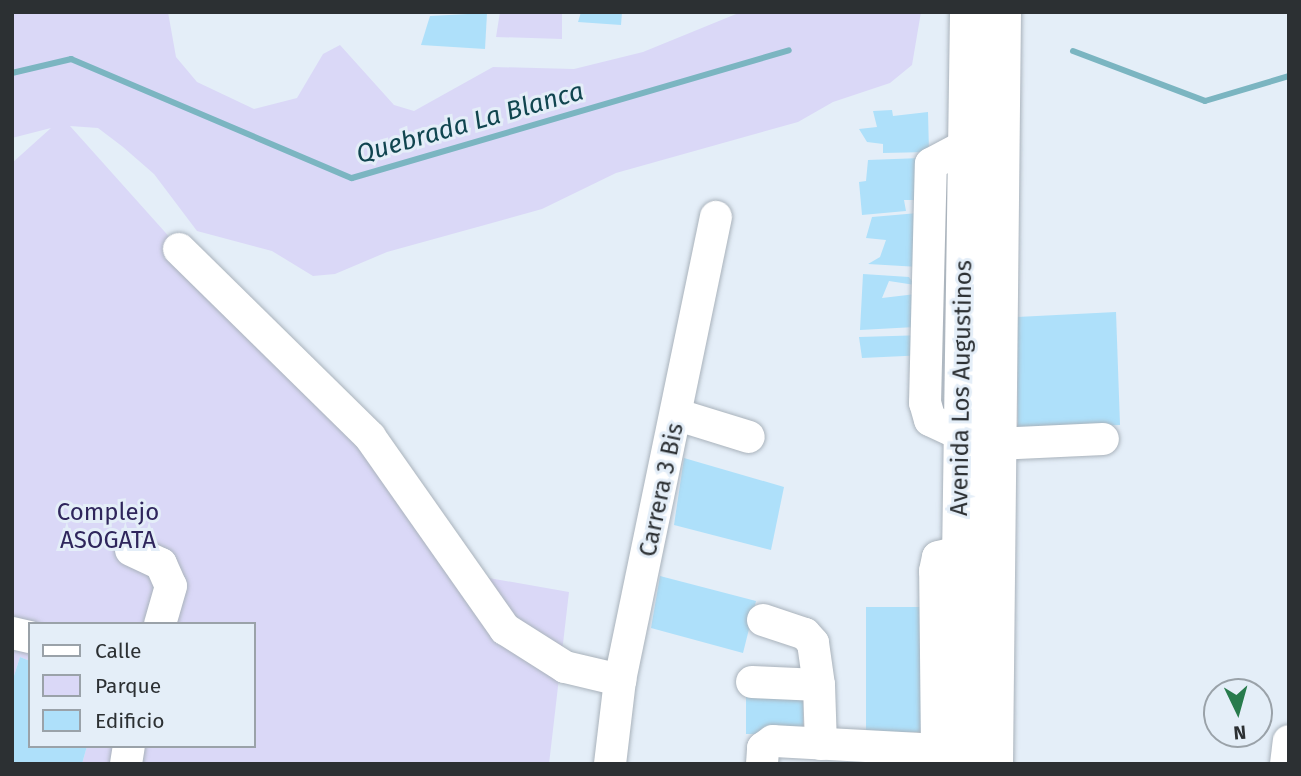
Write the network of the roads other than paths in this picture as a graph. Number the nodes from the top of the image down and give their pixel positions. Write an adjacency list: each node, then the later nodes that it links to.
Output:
1 (969, 12): 8 (main road, Avenida Los Augustinos)
2 (1002, 12): 8 (main road, Avenida Los Augustinos)
3 (716, 217): 5 (street, Carrera 3 Bis)
4 (179, 249): 12 (street)
5 (678, 415): 6 (street); 12 (street, Carrera 3 Bis)
6 (749, 437)
7 (1103, 439): 8 (street)
8 (979, 440): 17 (main road, Avenida Los Augustinos); 20 (main road, Avenida Los Augustinos)
9 (131, 550): 11 (street)
10 (763, 620): 14 (street)
11 (161, 622)
12 (620, 680): 18 (street, Carrera 3 Bis)
13 (752, 682): 14 (street)
14 (819, 685): 16 (street)
15 (1289, 741): 21 (street)
16 (821, 744): 17 (street); 19 (street)
17 (940, 756)
18 (610, 764)
19 (762, 764)
20 (993, 764)
21 (1286, 764)

